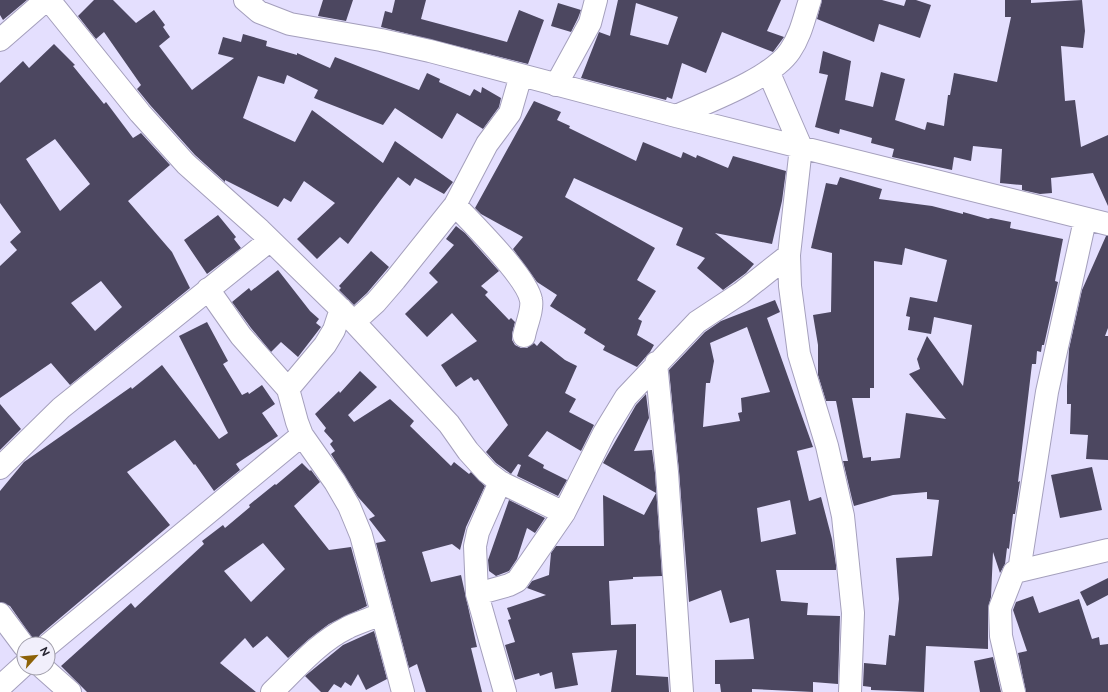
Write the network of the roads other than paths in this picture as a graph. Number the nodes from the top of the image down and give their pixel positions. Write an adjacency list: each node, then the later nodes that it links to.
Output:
1 (46, 0): 6 (street)
2 (49, 0): 15 (street)
3 (245, 0): 8 (street)
4 (596, 0): 9 (street)
5 (810, 0): 7 (street)
6 (0, 40)
7 (768, 71): 10 (street); 11 (street)
8 (521, 76): 9 (street); 12 (street)
9 (556, 85): 10 (street)
10 (676, 116): 11 (street)
11 (801, 147): 13 (street); 16 (street)
12 (455, 205): 18 (street); 19 (street)
13 (1085, 220): 14 (street); 27 (street)
14 (1108, 224)
15 (269, 241): 17 (street); 18 (street)
16 (789, 255): 20 (street); 41 (street)
17 (208, 289): 21 (street); 23 (street)
18 (347, 315): 21 (street); 24 (street)
19 (524, 336)
20 (656, 363): 25 (street); 40 (street)
21 (288, 389): 22 (street)
22 (302, 435): 29 (street); 32 (street)
23 (0, 468)
24 (500, 482): 25 (street); 28 (street)
25 (564, 513): 28 (street)
26 (1108, 550): 27 (street)
27 (1019, 571): 42 (street)
28 (477, 594): 39 (street)
29 (381, 613): 37 (street); 38 (street)
30 (0, 614): 31 (street)
31 (16, 636)
32 (56, 638)
33 (16, 672): 35 (street)
34 (53, 676): 36 (street)
35 (0, 687)
36 (70, 692)
37 (272, 692)
38 (403, 692)
39 (505, 692)
40 (682, 692)
41 (850, 692)
42 (1014, 692)

